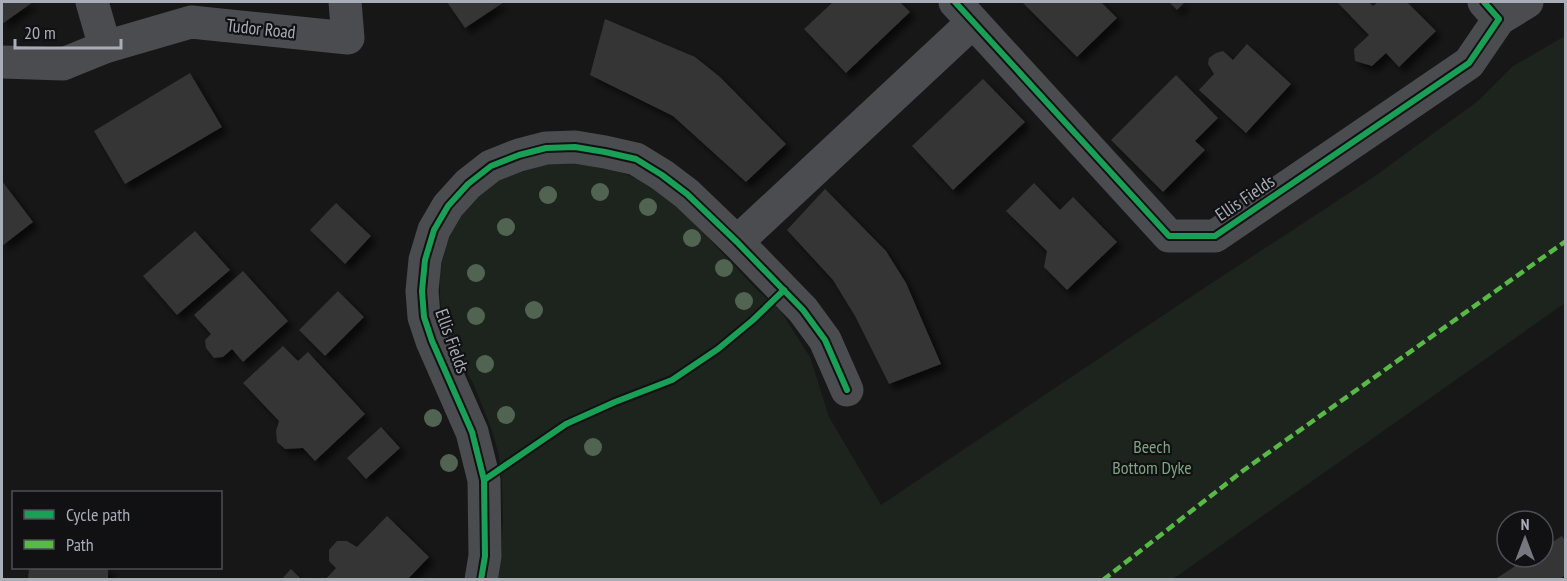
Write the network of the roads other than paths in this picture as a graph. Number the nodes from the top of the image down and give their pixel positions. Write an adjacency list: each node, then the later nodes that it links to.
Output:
1 (92, 2): 6 (street)
2 (345, 2): 6 (street, Tudor Road)
3 (1527, 2): 4 (street, Ellis Fields)
4 (1491, 10): 5 (street, Ellis Fields)
5 (964, 12): 8 (street, Ellis Fields)
6 (105, 47): 7 (street, Tudor Road)
7 (2, 62)
8 (737, 242): 9 (street, Ellis Fields); 10 (street, Ellis Fields)
9 (847, 390)
10 (481, 579)

